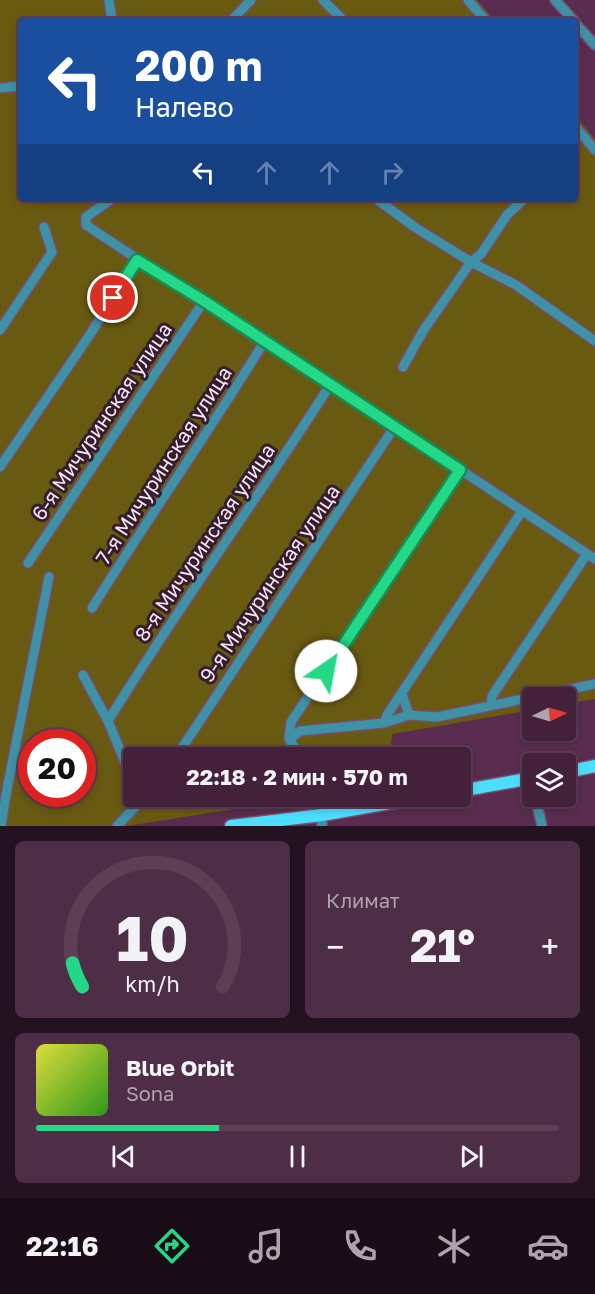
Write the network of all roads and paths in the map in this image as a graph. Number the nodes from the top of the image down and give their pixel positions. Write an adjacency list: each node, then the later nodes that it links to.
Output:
1 (109, 0): 6 (street)
2 (251, 0): 7 (street)
3 (323, 0): 8 (street)
4 (468, 0): 9 (street)
5 (555, 0): 10 (street)
6 (112, 18)
7 (234, 18)
8 (341, 18)
9 (483, 18)
10 (571, 18)
11 (578, 26): 12 (street)
12 (595, 45)
13 (18, 86): 14 (street)
14 (0, 88)
15 (578, 131): 17 (street)
16 (578, 142): 17 (street)
17 (588, 142): 18 (street)
18 (595, 150)
19 (109, 201): 23 (street)
20 (379, 201): 24 (street)
21 (521, 201): 24 (street)
22 (44, 227): 26 (street)
23 (137, 260): 25 (street); 32 (street)
24 (471, 262): 27 (street); 29 (street)
25 (204, 301): 28 (street); 36 (street, 6-я Мичуринская улица)
26 (0, 330)
27 (595, 341)
28 (264, 342): 30 (street); 38 (street, 7-я Мичуринская улица)
29 (403, 367)
30 (330, 385): 31 (street); 44 (street, 8-я Мичуринская улица)
31 (395, 426): 33 (street); 47 (street, 9-я Мичуринская улица)
32 (0, 467)
33 (460, 470): 34 (street); 46 (street)
34 (522, 511): 35 (street); 41 (street)
35 (591, 556): 42 (street)
36 (28, 563)
37 (49, 578): 58 (street)
38 (93, 608)
39 (83, 675): 44 (street)
40 (595, 684): 42 (street)
41 (402, 694): 43 (street); 45 (street)
42 (491, 706): 43 (street)
43 (409, 715): 45 (street)
44 (108, 721): 49 (street)
45 (384, 723): 46 (street)
46 (289, 739): 48 (street)
47 (183, 747)
48 (294, 747)
49 (123, 757)
50 (595, 766): 51 (main road)
51 (576, 770)
52 (522, 782): 53 (main road)
53 (471, 789)
54 (135, 807): 59 (street)
55 (380, 807): 57 (main road)
56 (538, 807): 61 (street)
57 (322, 820): 60 (main road)
58 (1, 826)
59 (117, 826)
60 (231, 826)
61 (542, 826)

